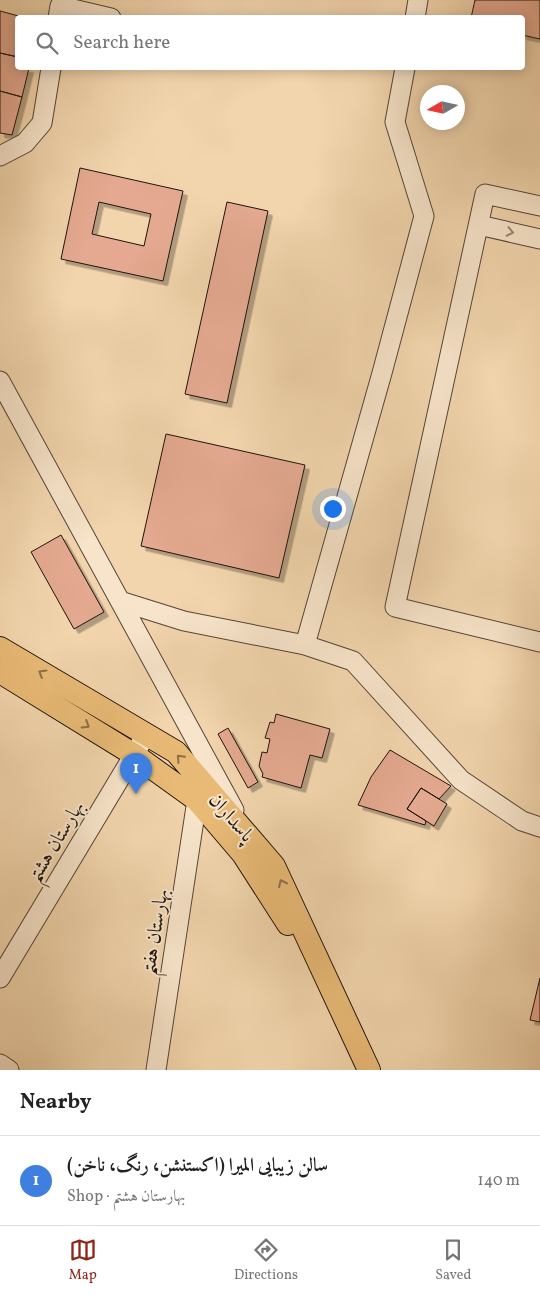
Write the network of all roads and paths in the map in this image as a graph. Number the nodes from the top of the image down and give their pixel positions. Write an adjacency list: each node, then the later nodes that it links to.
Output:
1 (418, 0): 4 (street)
2 (58, 15): 3 (street)
3 (98, 15)
4 (416, 15)
5 (50, 70): 7 (street)
6 (405, 70): 14 (street)
7 (0, 156)
8 (540, 206): 9 (street)
9 (479, 225): 10 (street, one-way to 10); 13 (street)
10 (540, 239)
11 (0, 381): 12 (street)
12 (120, 601): 14 (street); 21 (street)
13 (540, 642)
14 (305, 645): 20 (street)
15 (0, 648): 17 (main road, پاسداران, one-way to 15)
16 (0, 672): 18 (main road, پاسداران, one-way to 18)
17 (146, 735): 18 (street, بهارستان هشتم); 19 (main road, پاسداران, one-way to 17)
18 (133, 754): 19 (main road, پاسداران); 22 (street, بهارستان هشتم)
19 (200, 793): 21 (main road, پاسداران); 25 (street, بهارستان هفتم); 26 (main road, پاسداران)
20 (540, 826)
21 (247, 835): 27 (main road, پاسداران, one-way to 21)
22 (0, 978)
23 (0, 1064): 24 (street)
24 (9, 1070)
25 (156, 1070)
26 (356, 1070)
27 (369, 1070)

